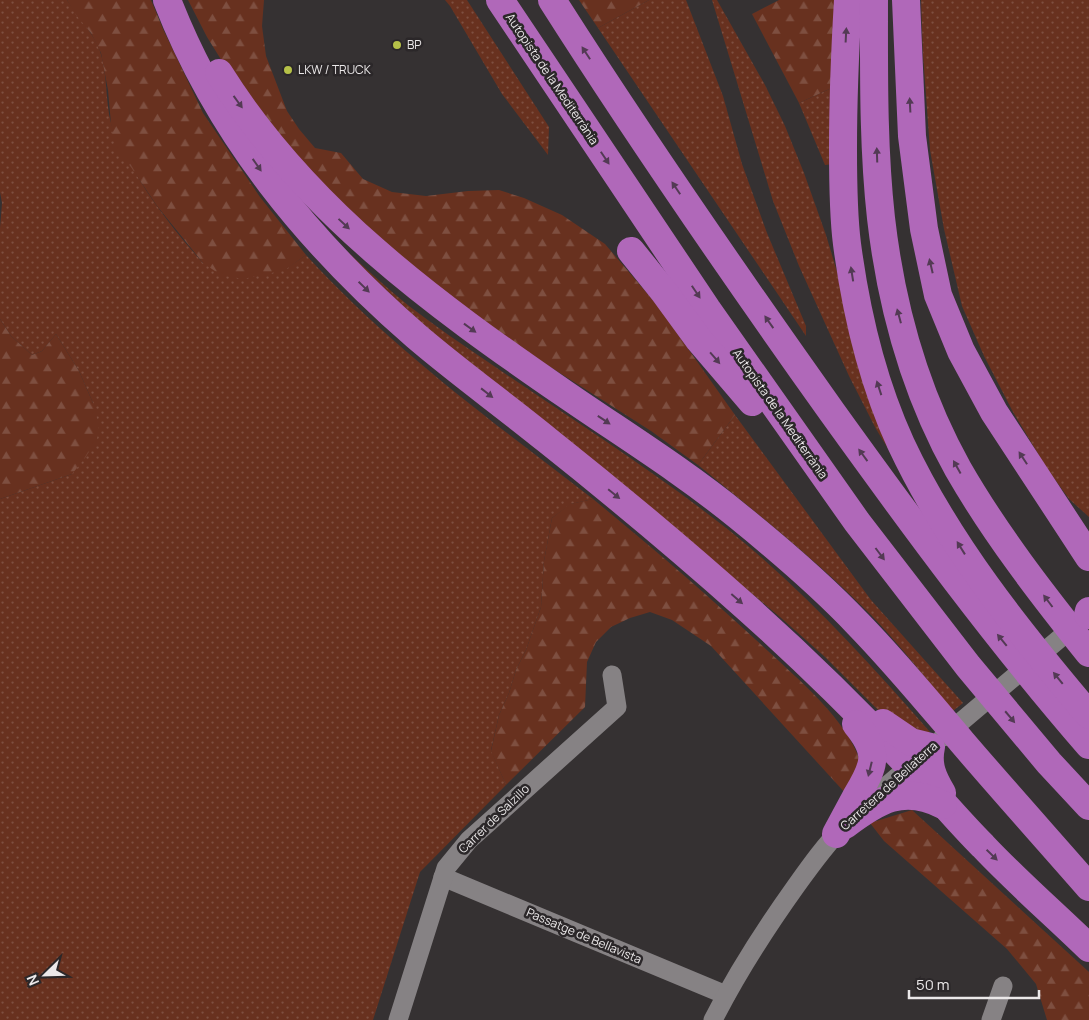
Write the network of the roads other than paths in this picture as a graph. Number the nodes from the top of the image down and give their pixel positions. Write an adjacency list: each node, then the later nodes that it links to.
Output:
1 (167, 0): 13 (highway, one-way to 13)
2 (178, 0): 23 (highway, one-way to 23)
3 (552, 0): 16 (highway, one-way to 3)
4 (848, 0): 15 (highway, one-way to 4)
5 (874, 0): 12 (highway, one-way to 5)
6 (906, 0): 10 (highway, one-way to 6)
7 (502, 4): 9 (highway, Autopista de la Mediterrània, one-way to 9)
8 (631, 251): 9 (highway, one-way to 9)
9 (857, 522): 19 (highway, Autopista de la Mediterrània, one-way to 19)
10 (1087, 550)
11 (1089, 614): 17 (street, Carretera de Bellaterra)
12 (1089, 653)
13 (801, 657): 17 (highway); 18 (highway); 21 (highway, one-way to 21)
14 (612, 675): 22 (street, Carrer de Salzillo)
15 (1089, 715)
16 (1089, 745)
17 (931, 747): 18 (street, Carretera de Bellaterra); 20 (highway)
18 (909, 766): 20 (highway); 21 (street, Carretera de Bellaterra)
19 (1089, 806)
20 (952, 813): 21 (highway); 24 (highway, one-way to 24)
21 (840, 829): 26 (street, Carretera de Bellaterra)
22 (443, 877): 26 (street, Passatge de Bellavista); 27 (street, Carrer de Salzillo)
23 (1089, 887)
24 (1089, 948)
25 (1003, 986): 29 (street)
26 (726, 995): 28 (street, Carretera de Bellaterra)
27 (398, 1020)
28 (713, 1020)
29 (991, 1020)

